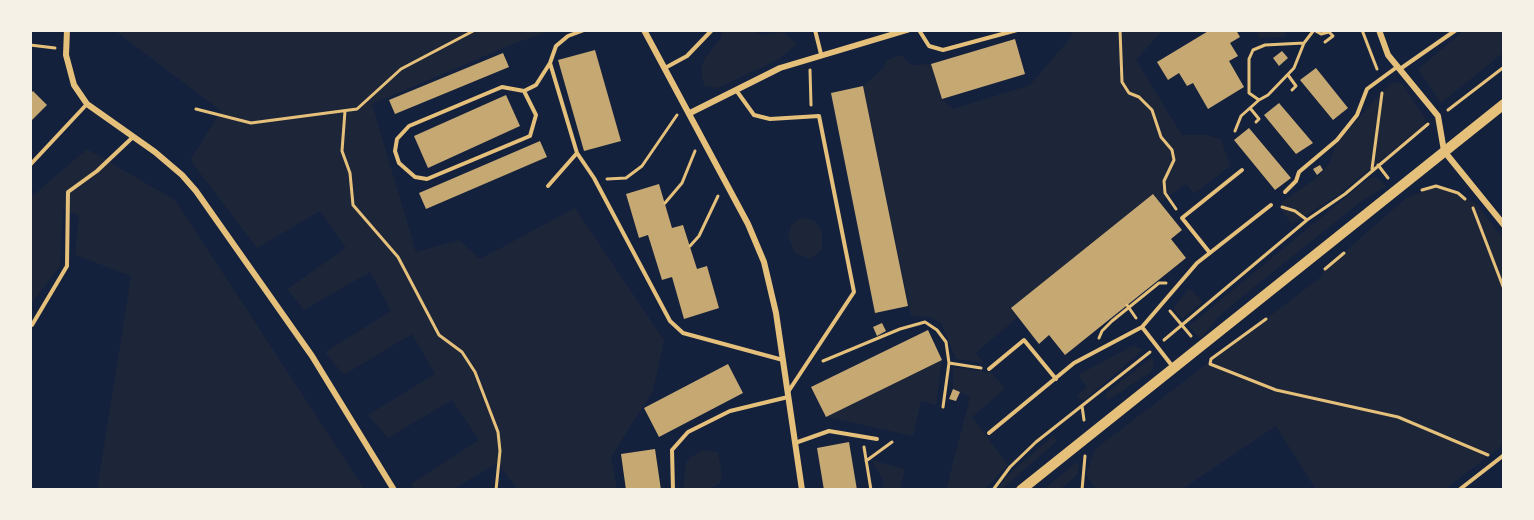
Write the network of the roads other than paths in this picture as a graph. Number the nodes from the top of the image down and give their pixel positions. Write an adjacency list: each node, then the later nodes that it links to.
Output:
1 (67, 30): 17 (street)
2 (584, 30): 12 (lane)
3 (644, 30): 13 (street)
4 (712, 30): 13 (lane)
5 (814, 30): 11 (lane)
6 (907, 30): 11 (street)
7 (919, 30): 8 (lane)
8 (1017, 30)
9 (1379, 30): 14 (street)
10 (1456, 30): 14 (lane)
11 (821, 54): 15 (street)
12 (550, 63): 16 (lane); 22 (lane)
13 (665, 68): 19 (street)
14 (1399, 68): 21 (street); 26 (lane)
15 (736, 90): 19 (street); 36 (lane)
16 (524, 91): 16 (lane)
17 (87, 104): 20 (street); 23 (lane)
18 (1504, 104): 21 (street)
19 (690, 113): 32 (street)
20 (133, 136): 30 (lane); 41 (street)
21 (1444, 151): 28 (street); 33 (street)
22 (577, 153): 25 (lane); 32 (lane)
23 (30, 165)
24 (1242, 170): 29 (lane)
25 (548, 186)
26 (1285, 192)
27 (1271, 205): 29 (lane)
28 (1504, 225)
29 (1210, 253): 31 (lane)
30 (32, 325)
31 (1142, 327): 33 (lane); 35 (lane)
32 (783, 360): 36 (street)
33 (1173, 368): 44 (street)
34 (989, 369): 35 (lane)
35 (1056, 379): 37 (lane)
36 (788, 394): 39 (street); 42 (lane)
37 (989, 433)
38 (877, 439): 39 (lane)
39 (795, 443): 43 (street)
40 (1504, 455): 45 (lane)
41 (394, 490)
42 (673, 490)
43 (802, 490)
44 (1021, 490)
45 (1459, 490)

